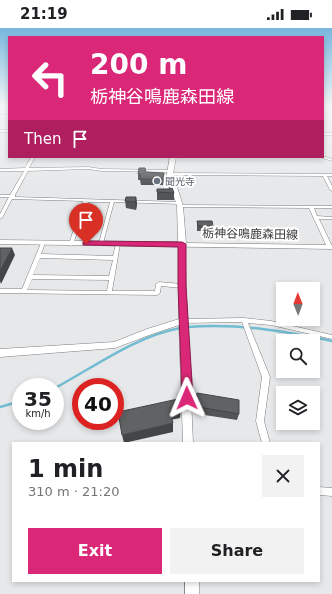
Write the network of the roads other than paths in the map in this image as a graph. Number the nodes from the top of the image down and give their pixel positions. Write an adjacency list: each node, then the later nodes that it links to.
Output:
1 (32, 158): 3 (street)
2 (173, 158): 5 (main road)
3 (26, 169): 4 (street); 5 (street); 10 (street)
4 (0, 170)
5 (170, 172): 6 (street); 13 (main road)
6 (324, 175): 7 (street); 8 (street)
7 (332, 176)
8 (332, 190)
9 (0, 196): 10 (street)
10 (12, 197): 11 (street); 17 (street)
11 (86, 200): 12 (street); 21 (street)
12 (112, 201): 13 (street); 22 (street)
13 (180, 204): 14 (street); 24 (main road)
14 (311, 206): 15 (street); 16 (street)
15 (332, 207)
16 (316, 217): 18 (street); 25 (street)
17 (0, 218)
18 (332, 218)
19 (0, 242): 20 (main road, 栃神谷鳴鹿森田線)
20 (43, 243): 21 (main road, 栃神谷鳴鹿森田線); 26 (street)
21 (71, 244): 22 (main road, 栃神谷鳴鹿森田線)
22 (101, 244): 23 (main road, 栃神谷鳴鹿森田線)
23 (118, 244): 24 (main road, 栃神谷鳴鹿森田線); 27 (street)
24 (182, 244): 25 (main road, 栃神谷鳴鹿森田線); 30 (street)
25 (331, 247)
26 (38, 256): 27 (street); 28 (street)
27 (115, 258): 29 (street)
28 (30, 277): 29 (street); 32 (street)
29 (112, 278): 33 (street)
30 (182, 286): 33 (street); 35 (street)
31 (0, 291): 32 (street)
32 (24, 291): 33 (street)
33 (109, 293)
34 (244, 320): 35 (street); 36 (street); 39 (street)
35 (185, 325): 37 (street); 38 (street)
36 (332, 337)
37 (0, 352)
38 (188, 442)
39 (266, 442)
40 (320, 491): 41 (street)
41 (332, 492)
42 (192, 582): 43 (street)
43 (192, 594)

